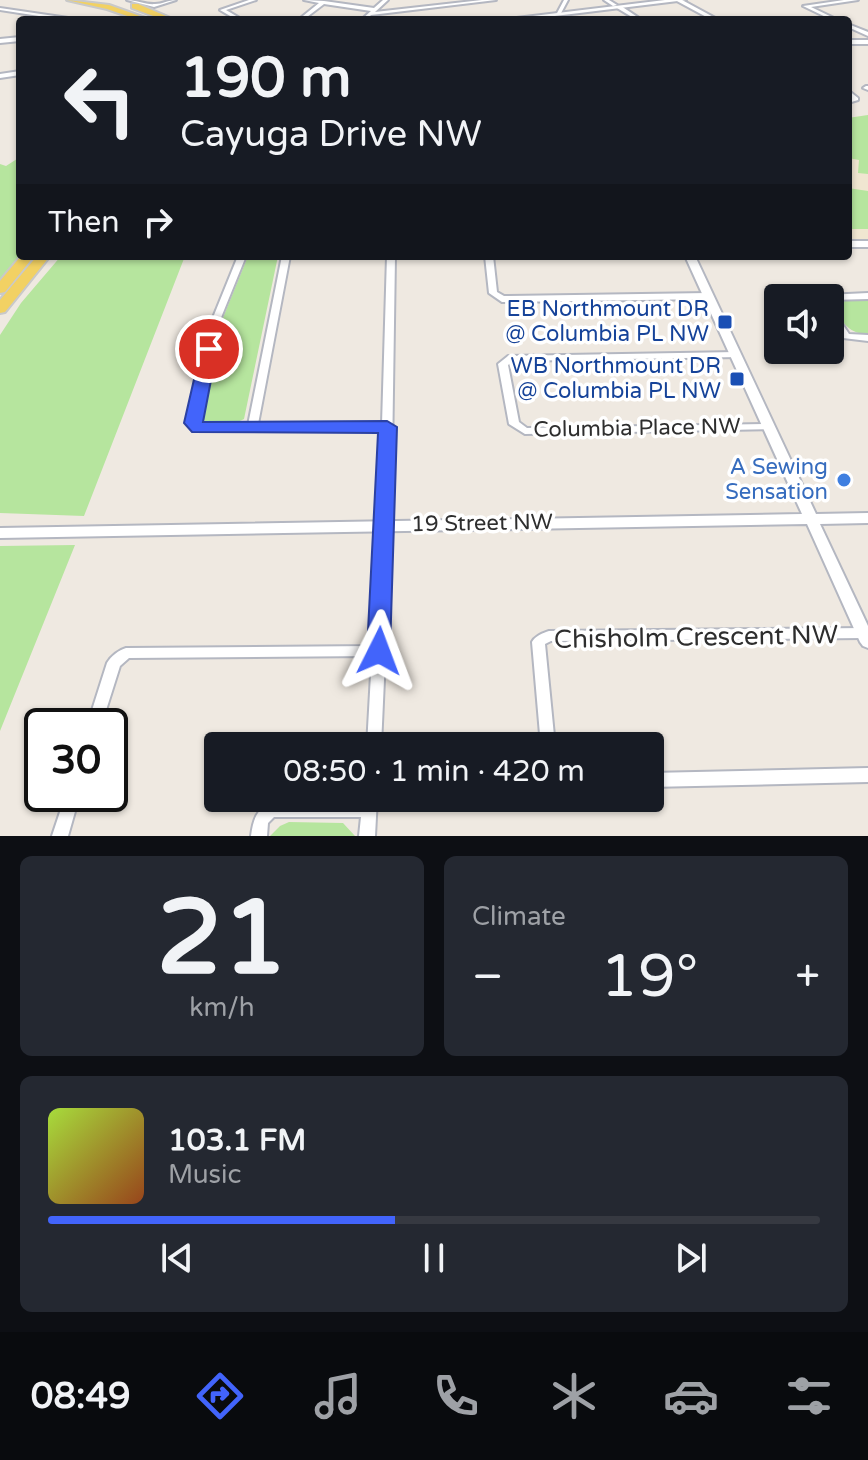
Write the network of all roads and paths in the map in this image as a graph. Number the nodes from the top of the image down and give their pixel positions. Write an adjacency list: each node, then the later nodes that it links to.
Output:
1 (71, 0): 16 (main road)
2 (95, 0): 26 (main road)
3 (108, 0): 27 (main road)
4 (129, 0): 5 (street)
5 (174, 0)
6 (254, 0): 28 (street)
7 (306, 0): 17 (street)
8 (327, 0): 17 (street)
9 (386, 0): 21 (street)
10 (447, 0): 18 (street)
11 (494, 0): 18 (street)
12 (566, 0): 22 (street)
13 (606, 0): 19 (street)
14 (674, 0): 19 (main road); 33 (street); 34 (street)
15 (856, 0): 35 (street)
16 (80, 1): 24 (main road); 25 (main road)
17 (321, 5): 21 (street); 29 (street)
18 (441, 6): 21 (street)
19 (617, 6): 22 (main road); 32 (street)
20 (2, 9): 23 (street)
21 (373, 12): 30 (street)
22 (558, 14): 31 (main road)
23 (51, 16)
24 (123, 16)
25 (135, 16)
26 (150, 16)
27 (158, 16)
28 (233, 16)
29 (306, 16)
30 (368, 16)
31 (540, 16)
32 (633, 16)
33 (699, 16)
34 (708, 16)
35 (827, 16)
36 (25, 260): 43 (main road)
37 (41, 260): 47 (main road)
38 (240, 260): 53 (street)
39 (285, 260): 53 (street)
40 (391, 260): 51 (street)
41 (489, 260): 44 (street)
42 (692, 260): 44 (street)
43 (0, 289)
44 (708, 296): 50 (street)
45 (868, 296): 46 (street)
46 (844, 297)
47 (0, 309)
48 (844, 333): 49 (street)
49 (868, 338)
50 (736, 355): 52 (street); 52 (street, Columbia Place NW)
51 (387, 427): 53 (street); 56 (street)
52 (768, 427): 55 (street)
53 (252, 428)
54 (868, 518): 55 (street, 19 Street NW)
55 (811, 519): 56 (street, 19 Street NW); 58 (street)
56 (385, 525): 57 (street, 19 Street NW); 59 (street)
57 (0, 533)
58 (866, 638): 62 (street, Chisholm Crescent NW)
59 (379, 651): 60 (street); 61 (street)
60 (100, 708)
61 (375, 732)
62 (547, 732)
63 (868, 775): 64 (street)
64 (664, 780)
65 (67, 812): 68 (street)
66 (269, 812): 69 (street)
67 (368, 812): 70 (street)
68 (60, 836)
69 (259, 836)
70 (367, 836)

